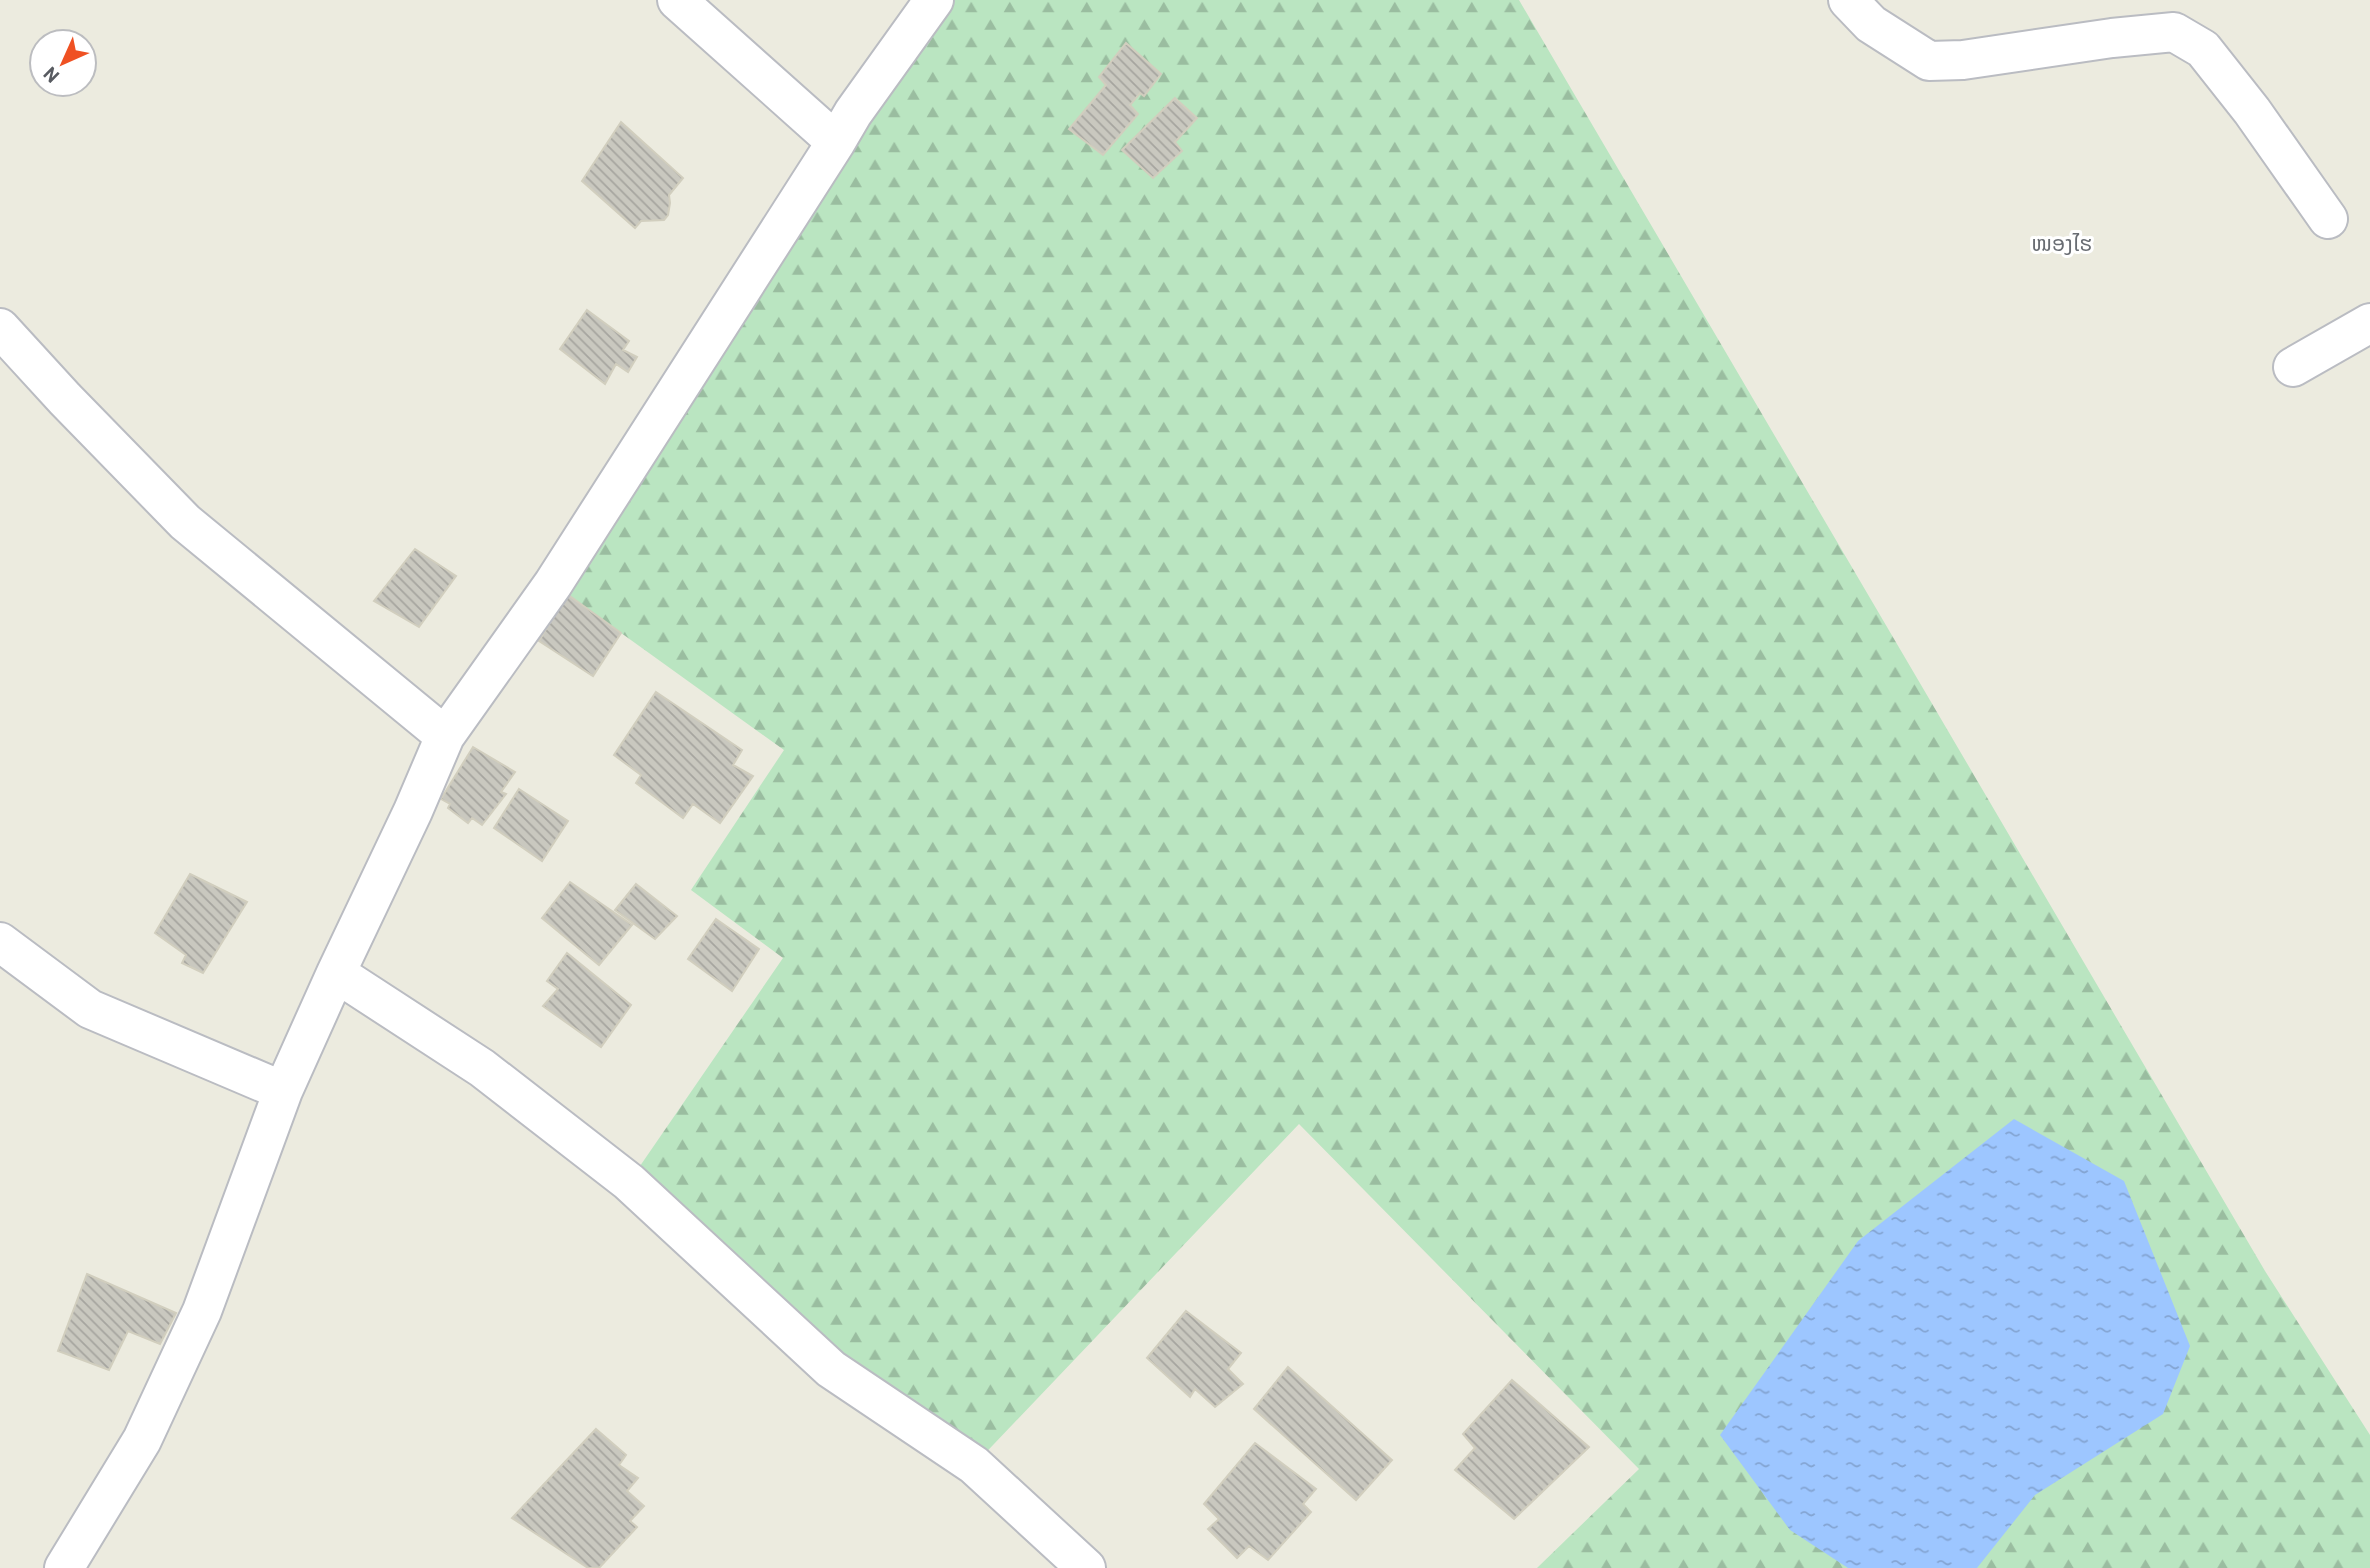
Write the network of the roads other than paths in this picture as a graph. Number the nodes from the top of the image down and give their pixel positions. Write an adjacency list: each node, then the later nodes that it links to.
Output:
1 (677, 0): 4 (street)
2 (934, 0): 4 (street)
3 (1848, 0): 5 (street)
4 (836, 142): 9 (street)
5 (2328, 219)
6 (2370, 323): 8 (street)
7 (0, 328): 9 (street)
8 (2293, 367)
9 (445, 736): 11 (street)
10 (0, 942): 12 (street)
11 (335, 974): 12 (street); 14 (street)
12 (283, 1091): 13 (street)
13 (64, 1568)
14 (1086, 1568)

